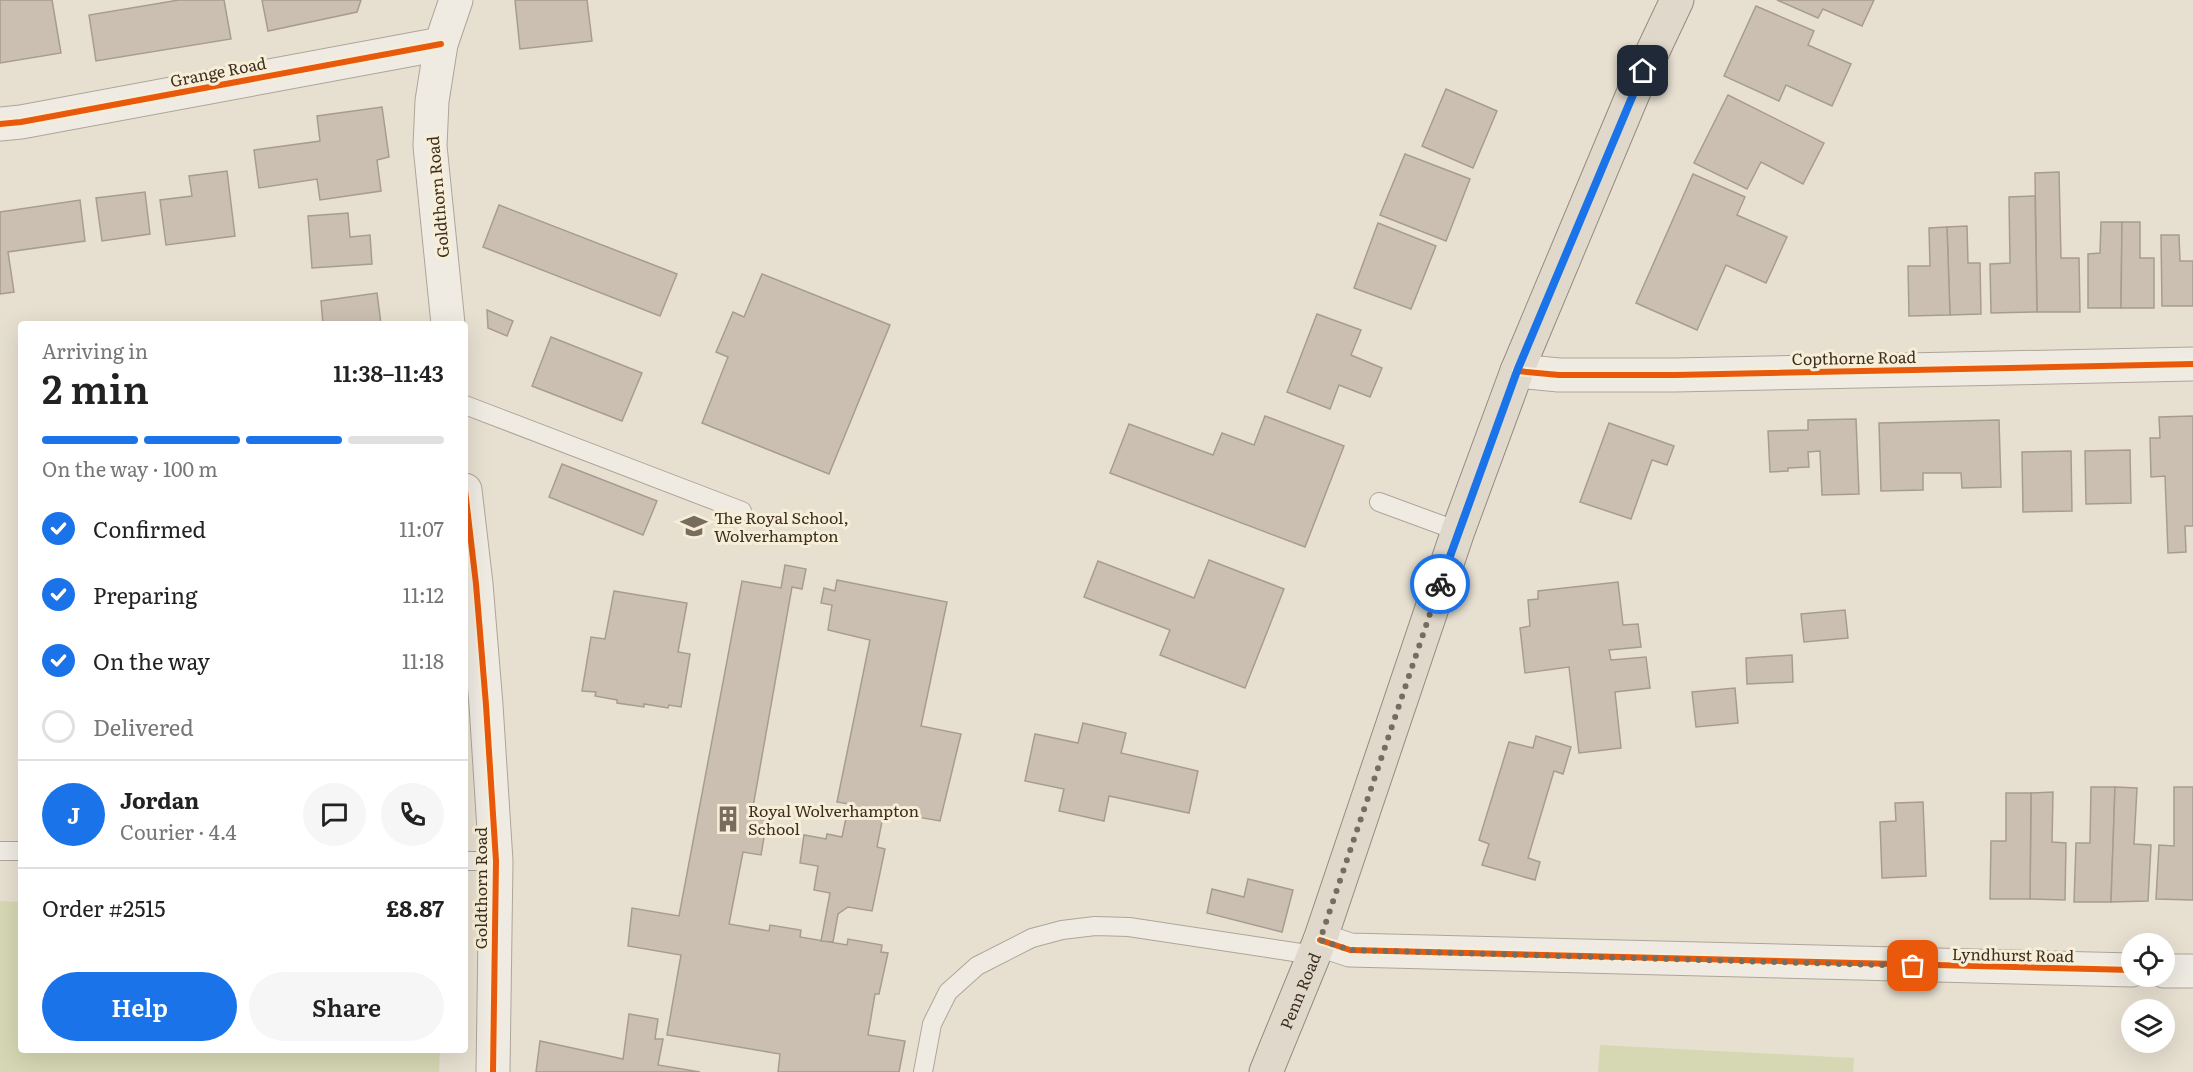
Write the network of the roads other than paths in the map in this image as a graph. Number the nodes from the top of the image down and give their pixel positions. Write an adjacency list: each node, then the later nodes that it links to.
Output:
1 (456, 0): 3 (street, Goldthorn Road)
2 (1677, 0): 7 (highway, Penn Road)
3 (441, 44): 4 (street, Grange Road); 5 (street, Goldthorn Road)
4 (0, 124)
5 (448, 321)
6 (2193, 364): 7 (street, Copthorne Road)
7 (1517, 371): 12 (highway, Penn Road)
8 (468, 406): 10 (lane)
9 (1379, 502): 12 (lane)
10 (741, 511)
11 (468, 521): 15 (street, Goldthorn Road)
12 (1458, 531): 16 (highway, Penn Road)
13 (0, 851): 14 (lane)
14 (18, 851)
15 (480, 861): 20 (street, Goldthorn Road)
16 (1317, 947): 17 (street, Lyndhurst Road); 21 (lane); 22 (highway, Penn Road)
17 (2121, 970)
18 (2175, 971): 19 (street)
19 (2193, 971)
20 (493, 1072)
21 (923, 1072)
22 (1266, 1072)

